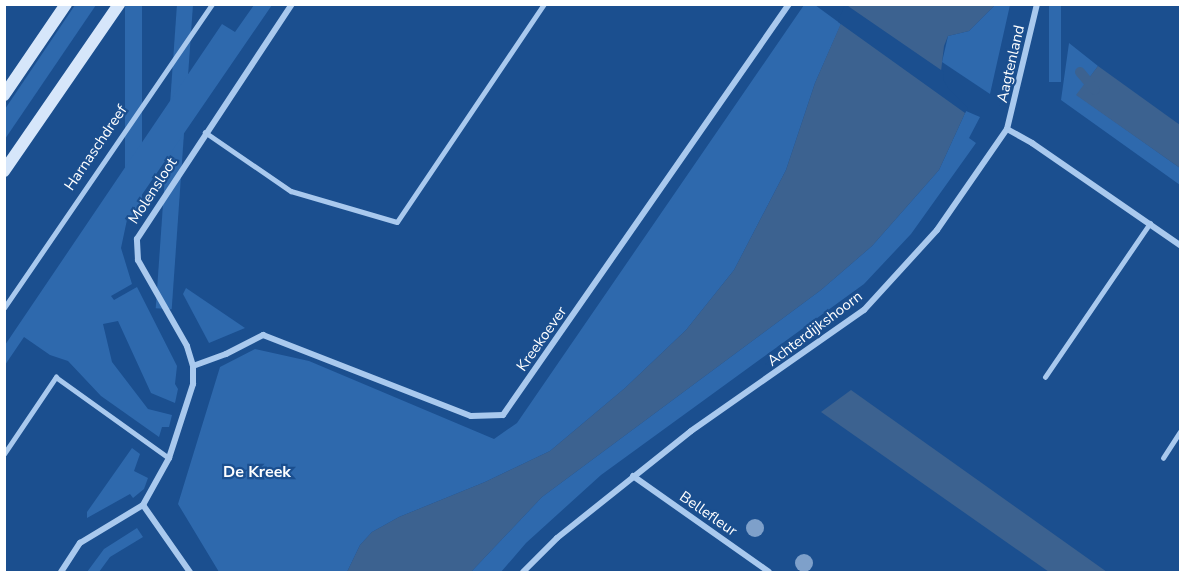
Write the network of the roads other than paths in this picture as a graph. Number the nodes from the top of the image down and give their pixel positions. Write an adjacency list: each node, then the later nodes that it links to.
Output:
1 (66, 4): 8 (street)
2 (119, 4): 11 (street)
3 (212, 4): 14 (lane, Harnaschdreef)
4 (292, 4): 10 (street, Molensloot)
5 (544, 4): 10 (lane)
6 (789, 4): 15 (street, Kreekoever)
7 (1037, 4): 9 (street, Aagtenland)
8 (4, 95)
9 (1007, 129): 12 (street); 21 (street, Achterdijkshoorn)
10 (205, 132): 15 (street, Molensloot)
11 (4, 171)
12 (1150, 223): 13 (street); 16 (lane)
13 (1180, 245)
14 (4, 308)
15 (193, 366): 19 (street, Molensloot)
16 (1045, 376)
17 (1180, 432): 20 (lane)
18 (4, 454): 19 (lane)
19 (169, 458): 22 (street, Molensloot)
20 (1163, 458)
21 (633, 476): 25 (street, Achterdijkshoorn); 26 (street, Bellefleur)
22 (142, 505): 23 (street, Molensloot); 24 (street)
23 (61, 573)
24 (190, 573)
25 (523, 573)
26 (769, 573)

